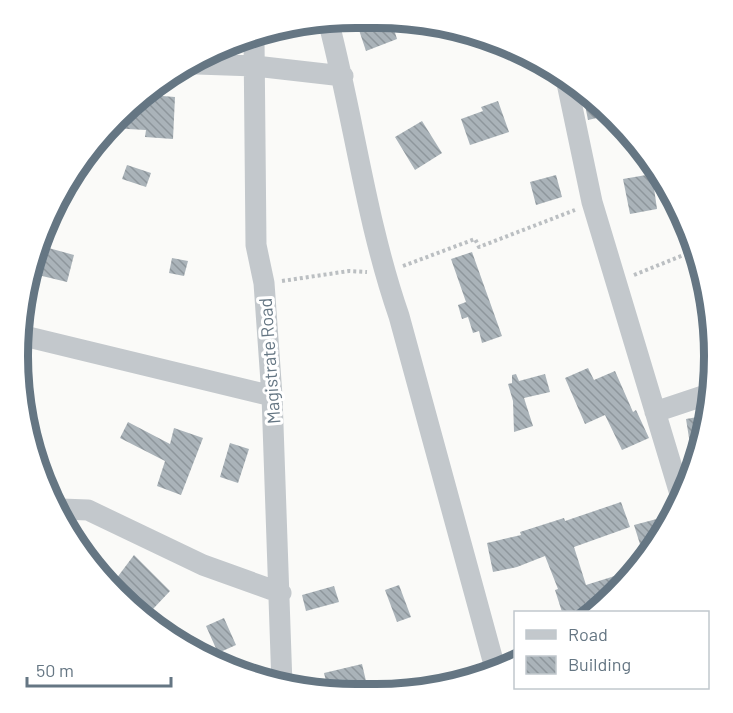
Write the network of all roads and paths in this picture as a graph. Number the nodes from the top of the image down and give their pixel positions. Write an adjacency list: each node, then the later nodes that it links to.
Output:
1 (330, 29): 5 (street)
2 (254, 45): 4 (street, Magistrate Road)
3 (207, 64): 4 (street)
4 (255, 66): 5 (street); 11 (street, Magistrate Road)
5 (343, 76): 9 (street)
6 (569, 91): 7 (street)
7 (592, 202): 9 (path); 10 (street)
8 (688, 253): 10 (path)
9 (384, 273): 11 (path); 19 (street)
10 (617, 282): 15 (street)
11 (264, 283): 13 (street, Magistrate Road)
12 (29, 337): 13 (street)
13 (272, 396): 18 (street, Magistrate Road)
14 (702, 396): 15 (street)
15 (655, 412): 16 (street)
16 (678, 487)
17 (66, 509): 18 (street)
18 (280, 593): 20 (street, Magistrate Road)
19 (494, 663)
20 (282, 675)

